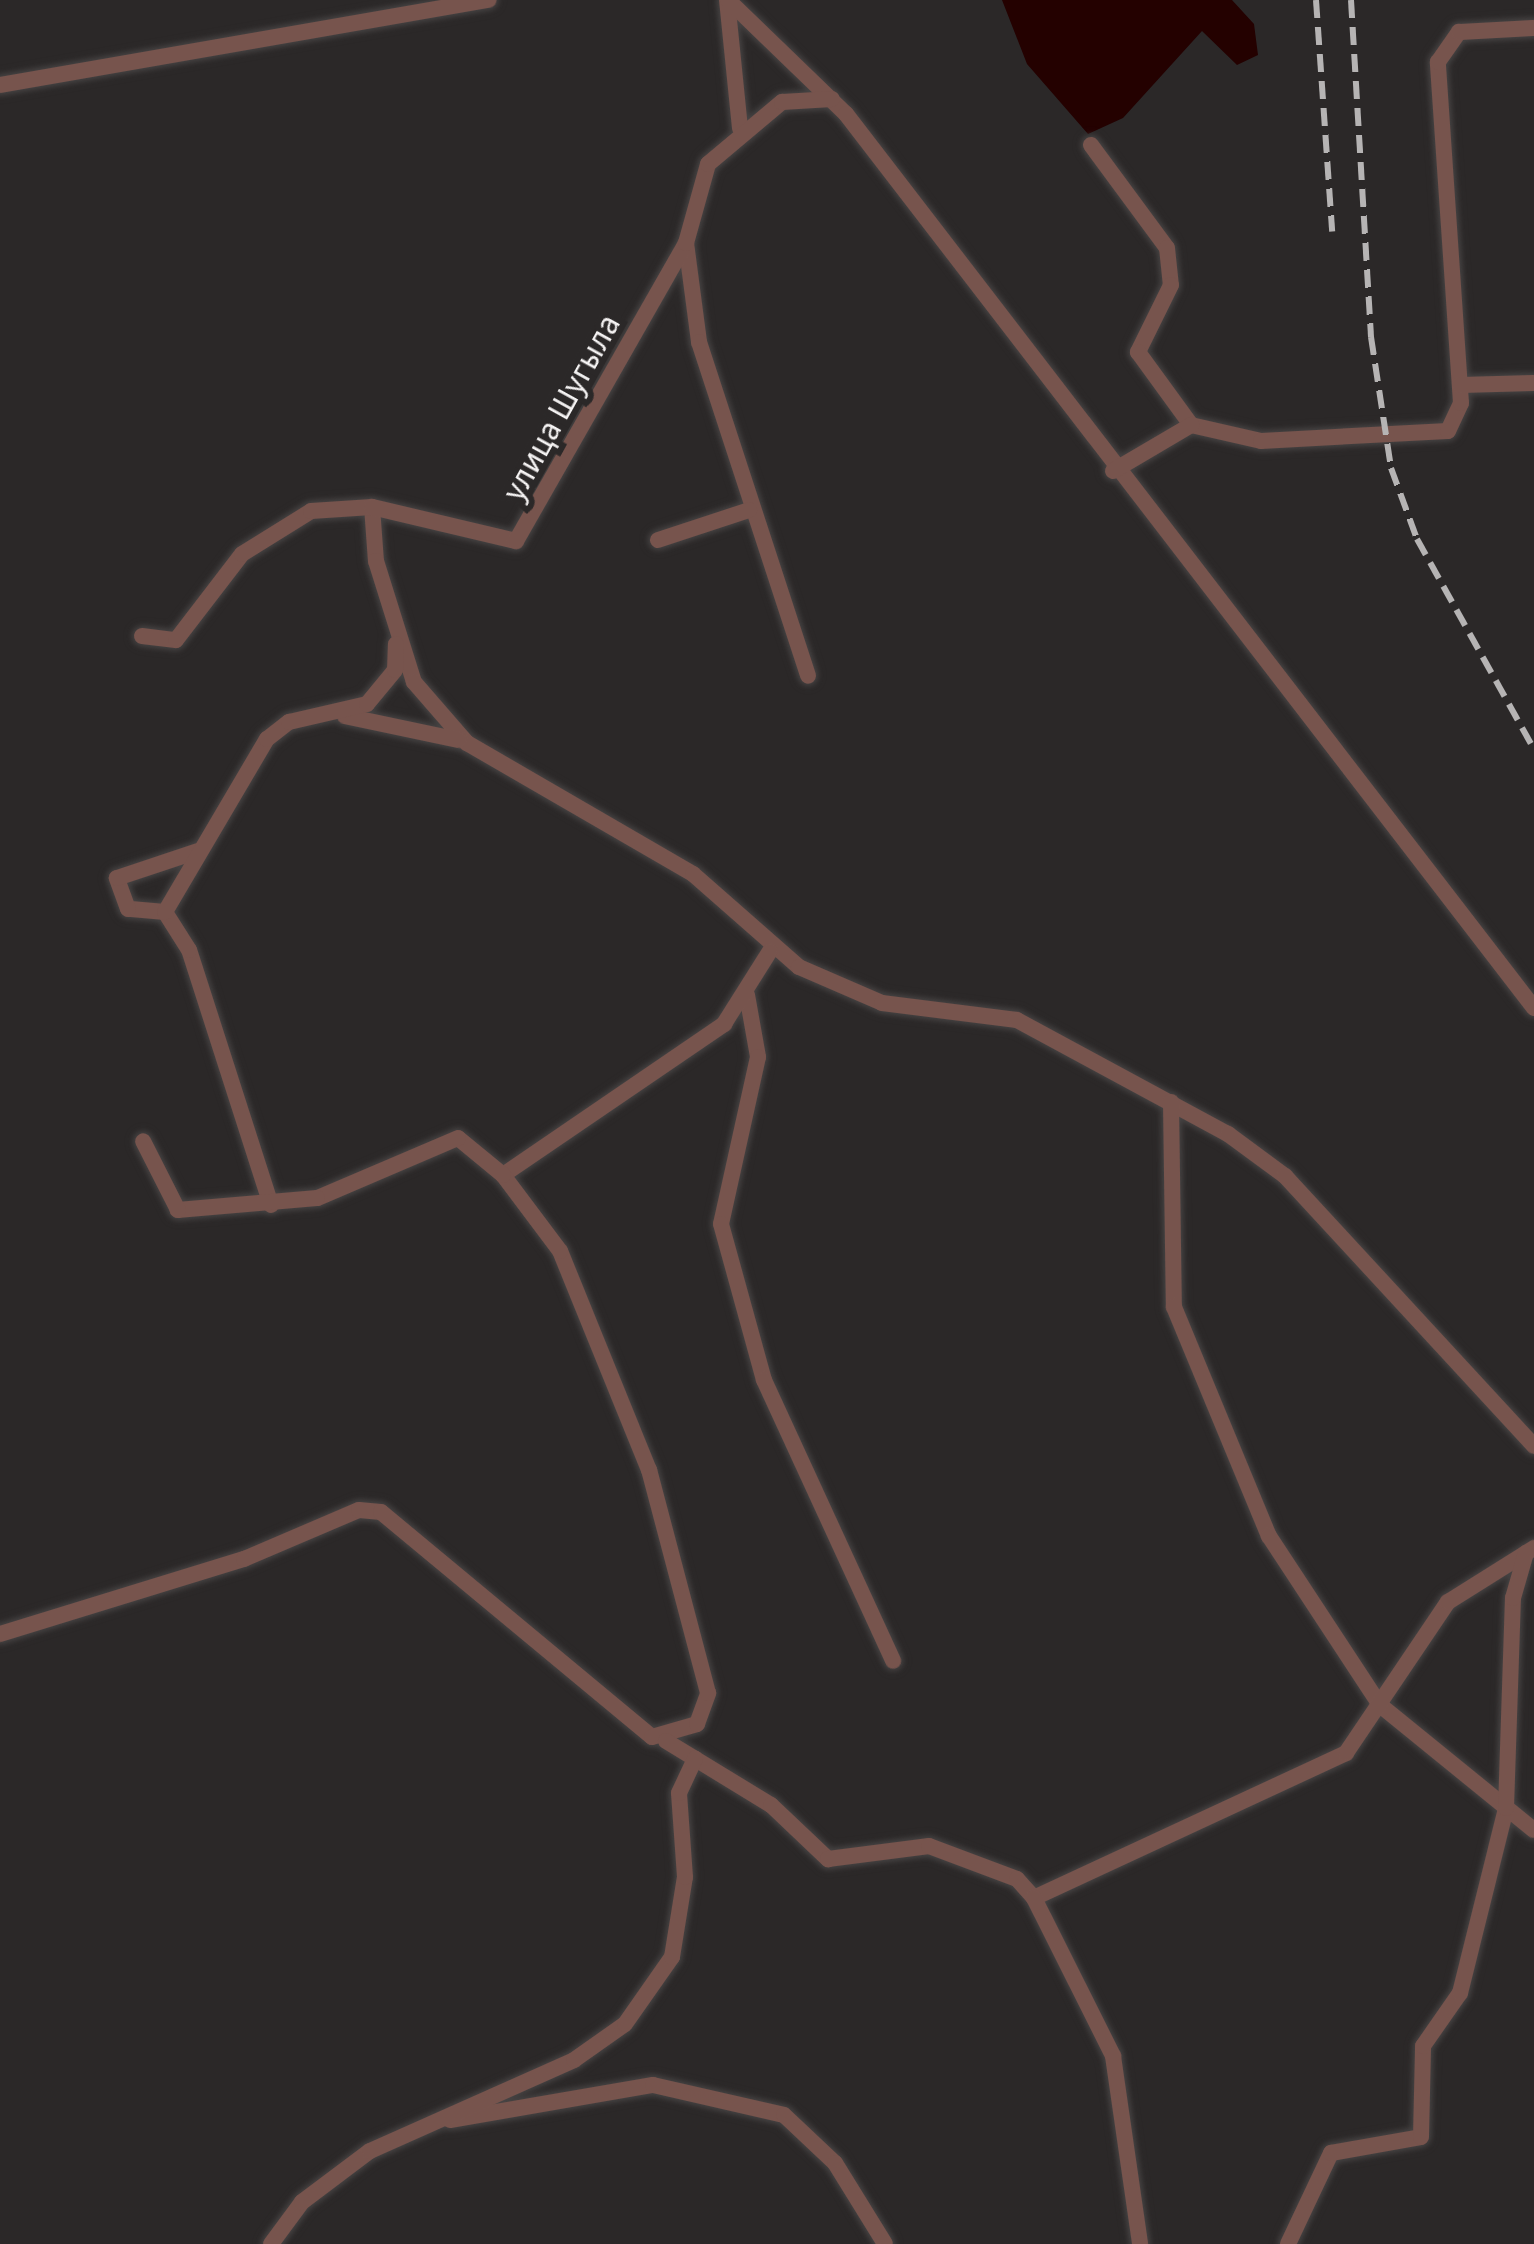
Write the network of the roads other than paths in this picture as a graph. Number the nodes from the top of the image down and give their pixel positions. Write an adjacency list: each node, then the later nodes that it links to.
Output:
1 (489, 0): 4 (street)
2 (728, 0): 5 (street); 6 (street)
3 (1534, 28): 10 (street)
4 (0, 85)
5 (832, 99): 6 (street, улица Шугыла); 12 (street)
6 (740, 128): 8 (street, улица Шугыла)
7 (1091, 145): 11 (street)
8 (686, 243): 13 (street, улица Шугыла); 14 (street)
9 (1534, 383): 10 (street)
10 (1460, 385): 11 (street)
11 (1191, 425): 12 (street)
12 (1113, 471): 25 (street)
13 (372, 507): 16 (street); 17 (street, улица Шугыла)
14 (749, 510): 15 (street); 18 (street)
15 (658, 540)
16 (396, 632): 19 (street); 20 (street)
17 (142, 636)
18 (808, 676)
19 (338, 715): 20 (street); 21 (street)
20 (467, 743): 23 (street)
21 (198, 851): 22 (street); 22 (street)
22 (165, 912): 29 (street)
23 (770, 951): 24 (street); 26 (street)
24 (747, 995): 28 (street); 33 (street)
25 (1534, 1009)
26 (1171, 1102): 30 (street); 34 (street)
27 (143, 1141): 29 (street)
28 (503, 1175): 29 (street); 35 (street)
29 (271, 1205)
30 (1534, 1446)
31 (1530, 1550): 34 (street); 37 (street)
32 (0, 1634): 35 (street)
33 (893, 1661)
34 (1380, 1705): 37 (street); 39 (street)
35 (666, 1741): 36 (street)
36 (695, 1758): 39 (street); 40 (street)
37 (1506, 1808): 38 (street); 44 (street)
38 (1534, 1830)
39 (1034, 1898): 43 (street)
40 (437, 2120): 41 (street); 42 (street)
41 (271, 2244)
42 (885, 2244)
43 (1139, 2244)
44 (1288, 2244)

